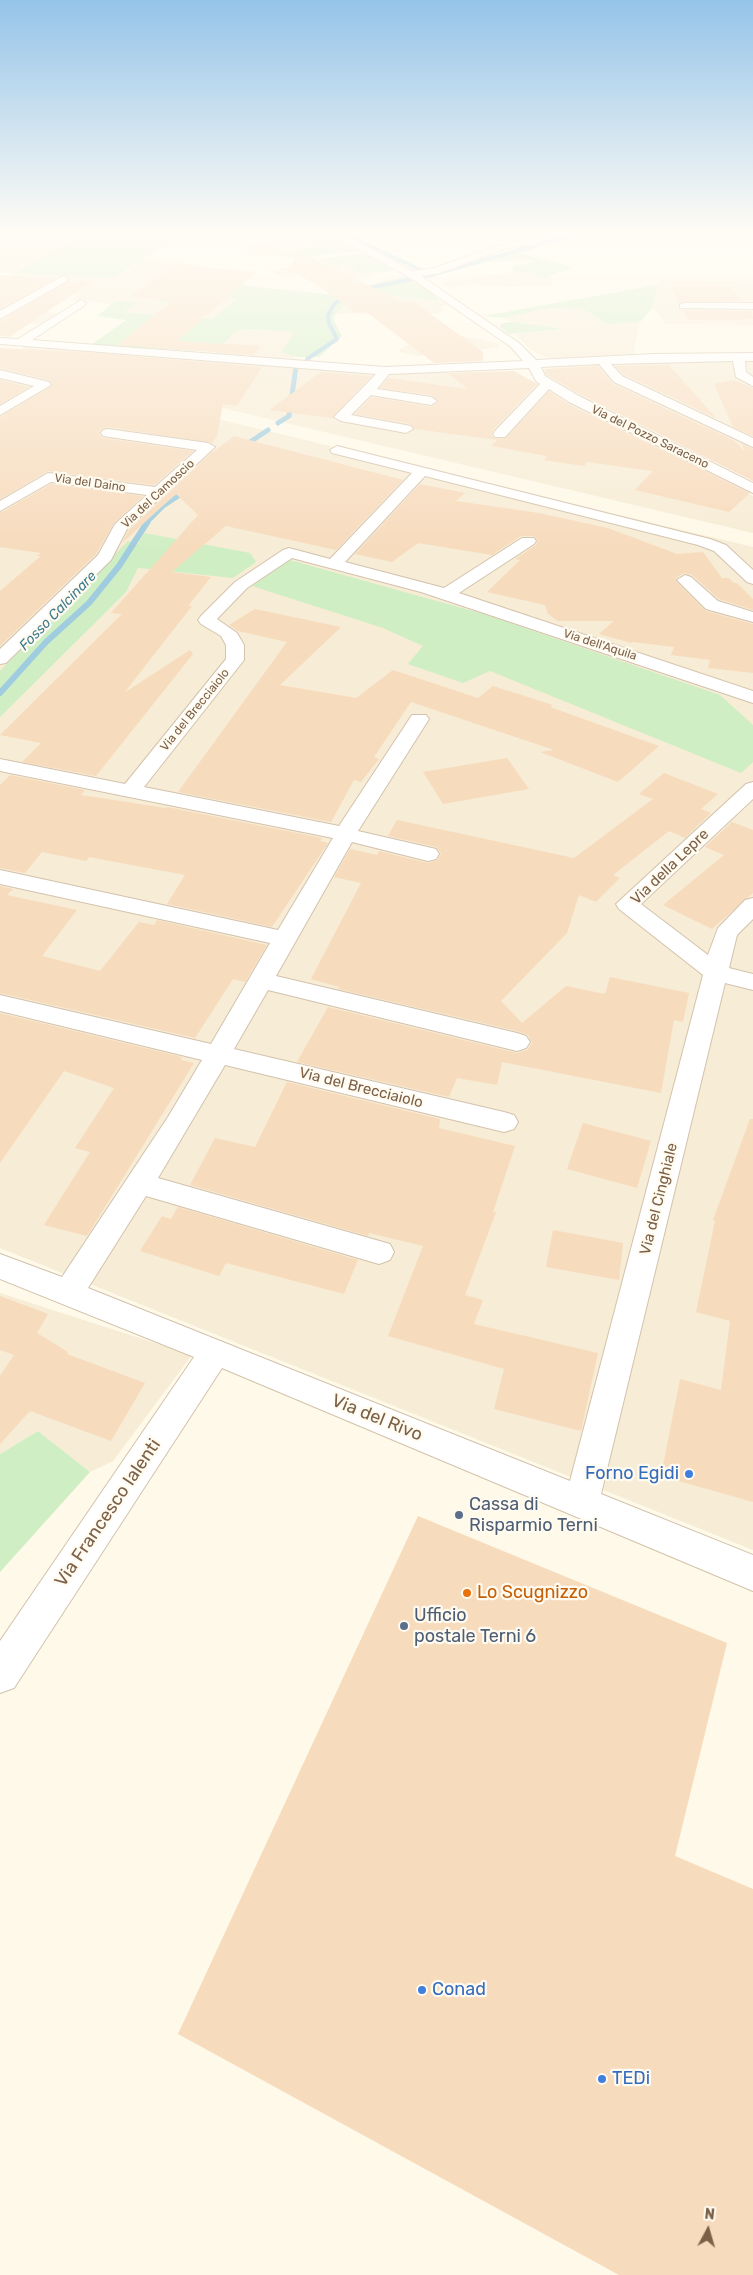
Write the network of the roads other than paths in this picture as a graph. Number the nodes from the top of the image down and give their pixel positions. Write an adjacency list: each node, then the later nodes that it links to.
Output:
1 (27, 338): 4 (street)
2 (505, 338): 8 (street, Via del Pozzo Saraceno)
3 (0, 341): 4 (street)
4 (20, 343): 9 (street)
5 (739, 357): 6 (street); 7 (street); 11 (street)
6 (753, 357)
7 (602, 360): 8 (street); 19 (street)
8 (533, 364): 9 (street); 12 (street, Via del Pozzo Saraceno)
9 (385, 371): 13 (street)
10 (0, 374): 15 (street)
11 (753, 382)
12 (548, 383): 18 (street); 22 (street, Via del Pozzo Saraceno)
13 (368, 391): 14 (street); 16 (street)
14 (430, 401)
15 (0, 411)
16 (406, 429)
17 (108, 433): 23 (street, Via del Camoscio)
18 (500, 434)
19 (753, 442)
20 (337, 450): 21 (street)
21 (422, 471): 26 (street); 29 (street)
22 (753, 489)
23 (158, 492): 24 (street, Via del Daino); 34 (street, Via del Camoscio)
24 (0, 507)
25 (528, 541): 32 (street)
26 (720, 548): 28 (street); 30 (street)
27 (289, 553): 29 (street, Via dell'Aquila); 39 (street, Via del Brecciaiolo)
28 (753, 556)
29 (334, 564): 32 (street, Via dell'Aquila)
30 (753, 579)
31 (685, 580): 33 (street)
32 (447, 594): 35 (street, Via dell'Aquila)
33 (753, 617)
34 (0, 659)
35 (750, 693)
36 (418, 719): 40 (street)
37 (0, 765): 39 (street)
38 (753, 788): 45 (street, Via della Lepre)
39 (130, 791): 40 (street)
40 (346, 834): 41 (street); 44 (street)
41 (428, 854)
42 (0, 877): 44 (street)
43 (753, 906): 45 (street, Via del Cinghiale)
44 (285, 938): 46 (street)
45 (716, 973): 47 (street, Via della Lepre); 57 (street, Via del Cinghiale)
46 (261, 980): 49 (street); 50 (street)
47 (753, 982)
48 (0, 1002): 50 (street, Via del Brecciaiolo)
49 (517, 1042)
50 (218, 1054): 51 (street, Via del Brecciaiolo); 52 (street)
51 (504, 1122)
52 (139, 1184): 53 (street); 55 (street)
53 (379, 1252)
54 (0, 1266): 55 (street, Via del Rivo)
55 (69, 1292): 56 (street, Via del Rivo)
56 (216, 1351): 57 (street, Via del Rivo); 59 (street, Via Francesco Ialenti)
57 (582, 1502): 58 (street, Via del Rivo)
58 (753, 1573)
59 (0, 1674)

